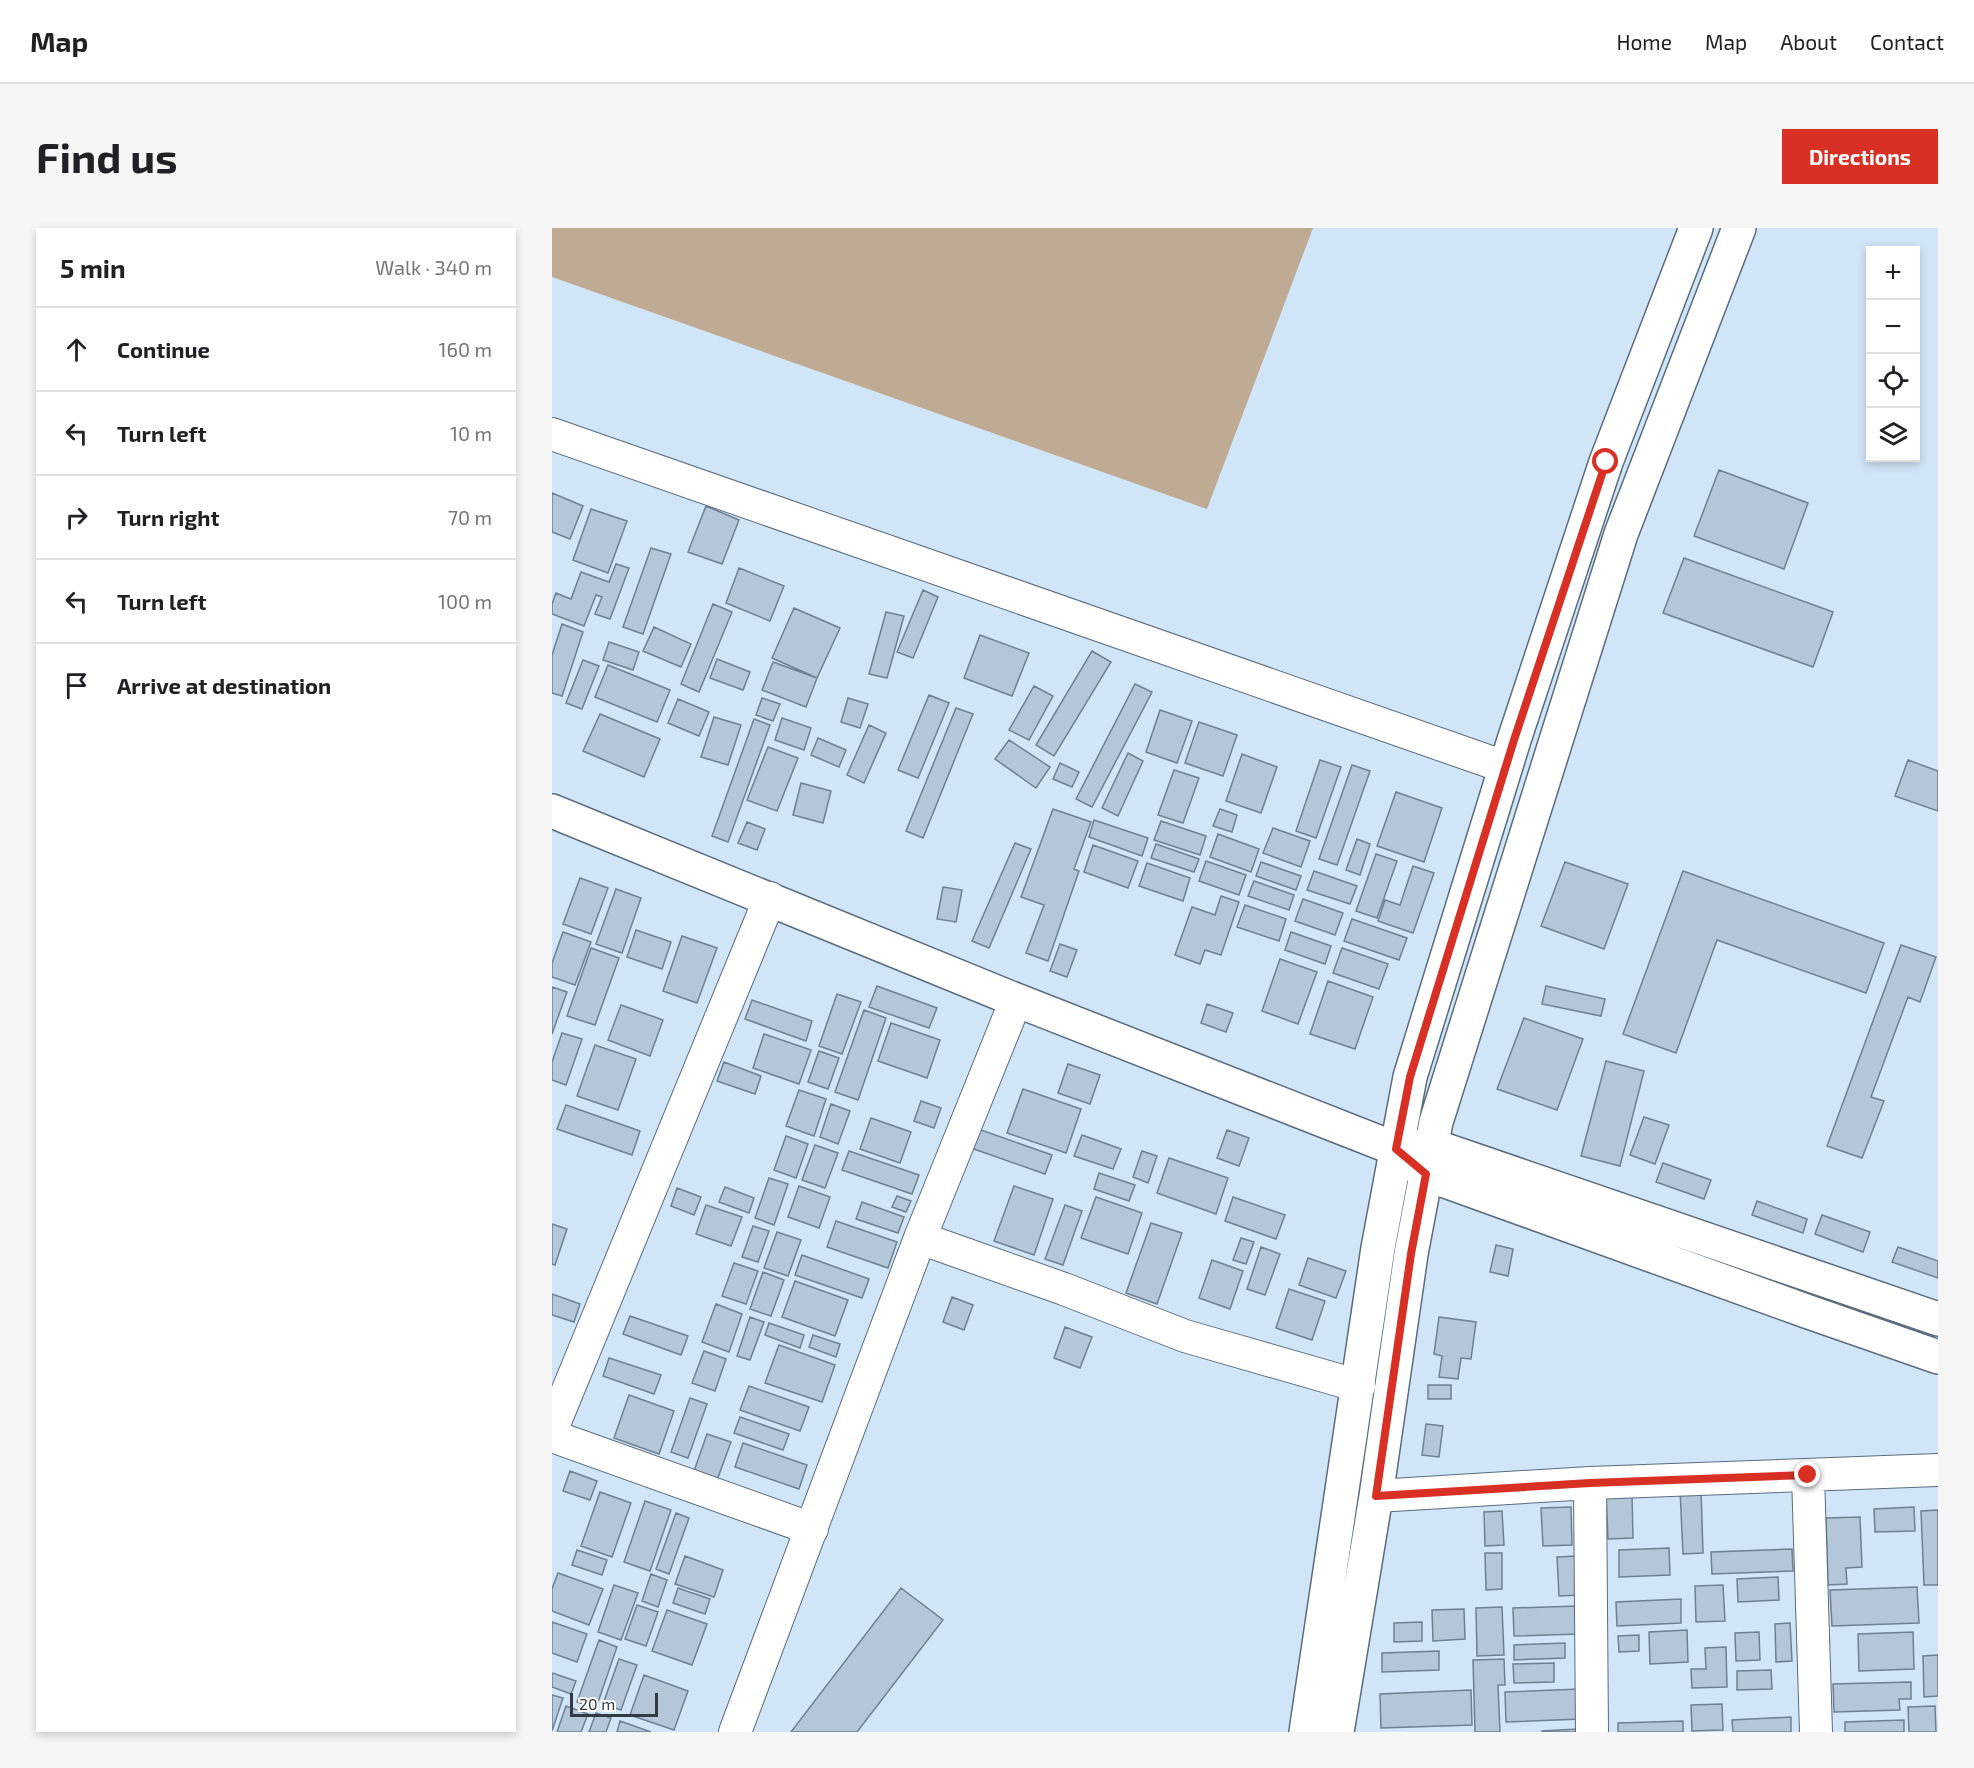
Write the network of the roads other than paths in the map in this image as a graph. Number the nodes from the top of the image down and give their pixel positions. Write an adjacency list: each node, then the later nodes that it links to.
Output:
1 (1696, 228): 4 (street)
2 (1739, 228): 9 (street)
3 (552, 434): 4 (street)
4 (1505, 767): 8 (street)
5 (552, 811): 6 (street)
6 (770, 898): 7 (street); 14 (street)
7 (1016, 1000): 8 (street); 10 (street)
8 (1396, 1149): 9 (street); 13 (street)
9 (1428, 1159): 11 (street); 12 (street); 19 (street)
10 (920, 1238): 13 (street); 20 (street)
11 (1938, 1319)
12 (1938, 1357)
13 (1359, 1386): 22 (street)
14 (552, 1429)
15 (552, 1436): 20 (street)
16 (1938, 1470): 17 (street)
17 (1808, 1475): 18 (street); 25 (street)
18 (1590, 1483): 19 (street); 24 (street)
19 (1376, 1496): 23 (street)
20 (812, 1529): 21 (street)
21 (735, 1732)
22 (1306, 1732)
23 (1337, 1732)
24 (1593, 1732)
25 (1816, 1732)

